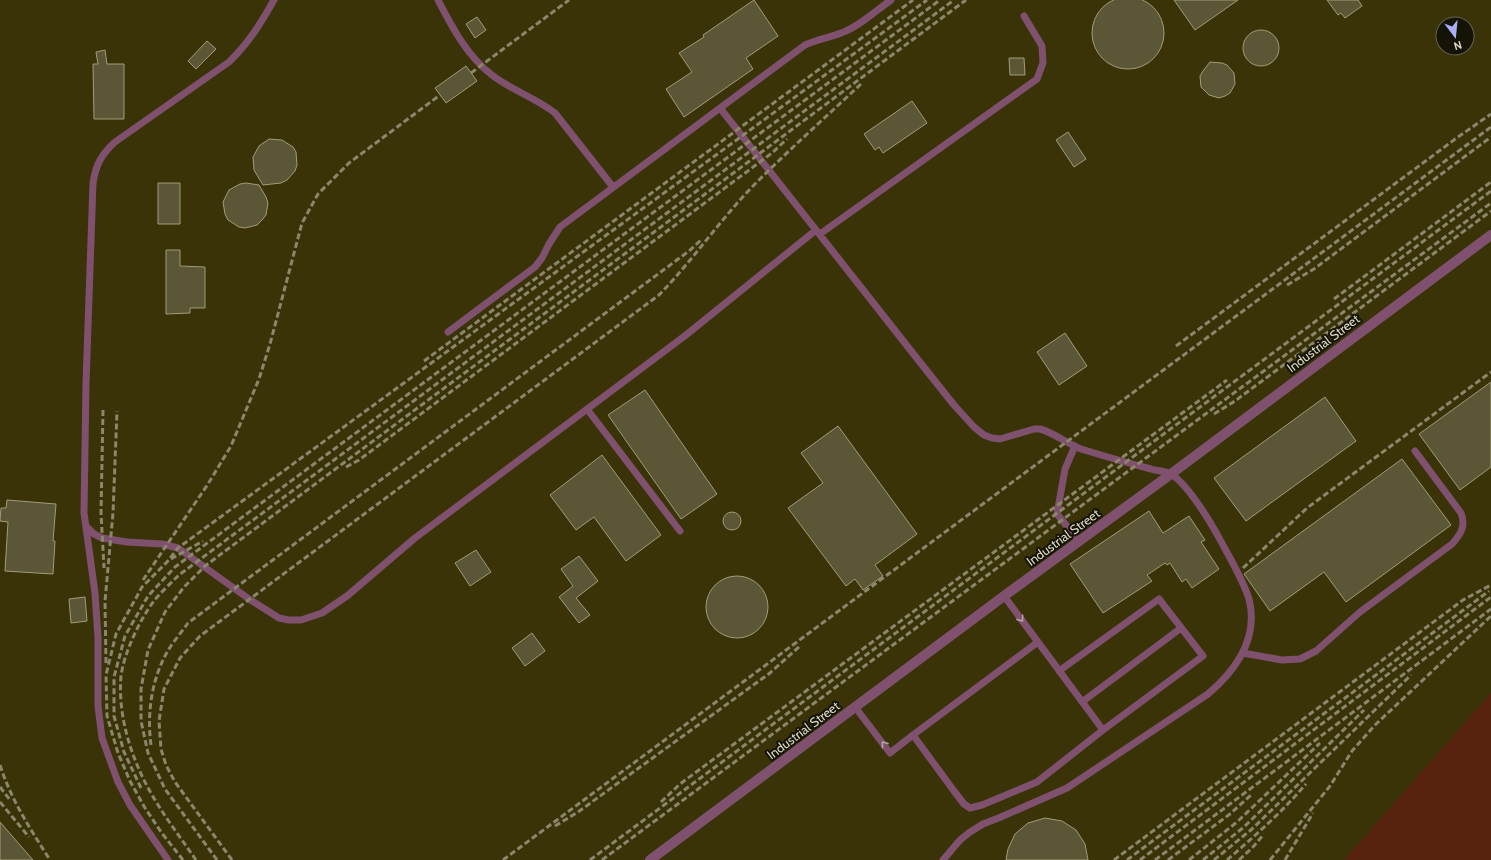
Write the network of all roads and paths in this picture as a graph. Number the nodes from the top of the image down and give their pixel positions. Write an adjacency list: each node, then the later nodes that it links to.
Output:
1 (274, 0): 14 (lane)
2 (438, 0): 6 (lane)
3 (891, 0): 5 (lane)
4 (1024, 16): 7 (lane)
5 (720, 108): 6 (lane); 7 (lane)
6 (613, 187): 9 (lane)
7 (818, 232): 10 (lane); 11 (lane)
8 (1491, 235): 13 (street, Industrial Street)
9 (448, 332)
10 (587, 409): 14 (lane); 15 (lane)
11 (1075, 446): 13 (lane); 16 (lane)
12 (1415, 451): 20 (lane)
13 (1171, 474): 16 (street, Industrial Street); 20 (lane)
14 (87, 527): 26 (lane)
15 (680, 531)
16 (1079, 541): 17 (street, Industrial Street)
17 (1004, 596): 19 (lane, one-way to 19); 23 (street, Industrial Street)
18 (1181, 628): 21 (lane); 22 (lane); 24 (lane)
19 (1038, 642): 21 (lane); 25 (lane)
20 (1243, 653): 28 (lane)
21 (1059, 671): 22 (lane)
22 (1082, 702): 24 (lane)
23 (855, 707): 25 (lane, one-way to 23); 27 (street, Industrial Street)
24 (1102, 730): 25 (lane)
25 (913, 735)
26 (168, 860)
27 (650, 860)
28 (943, 860)

